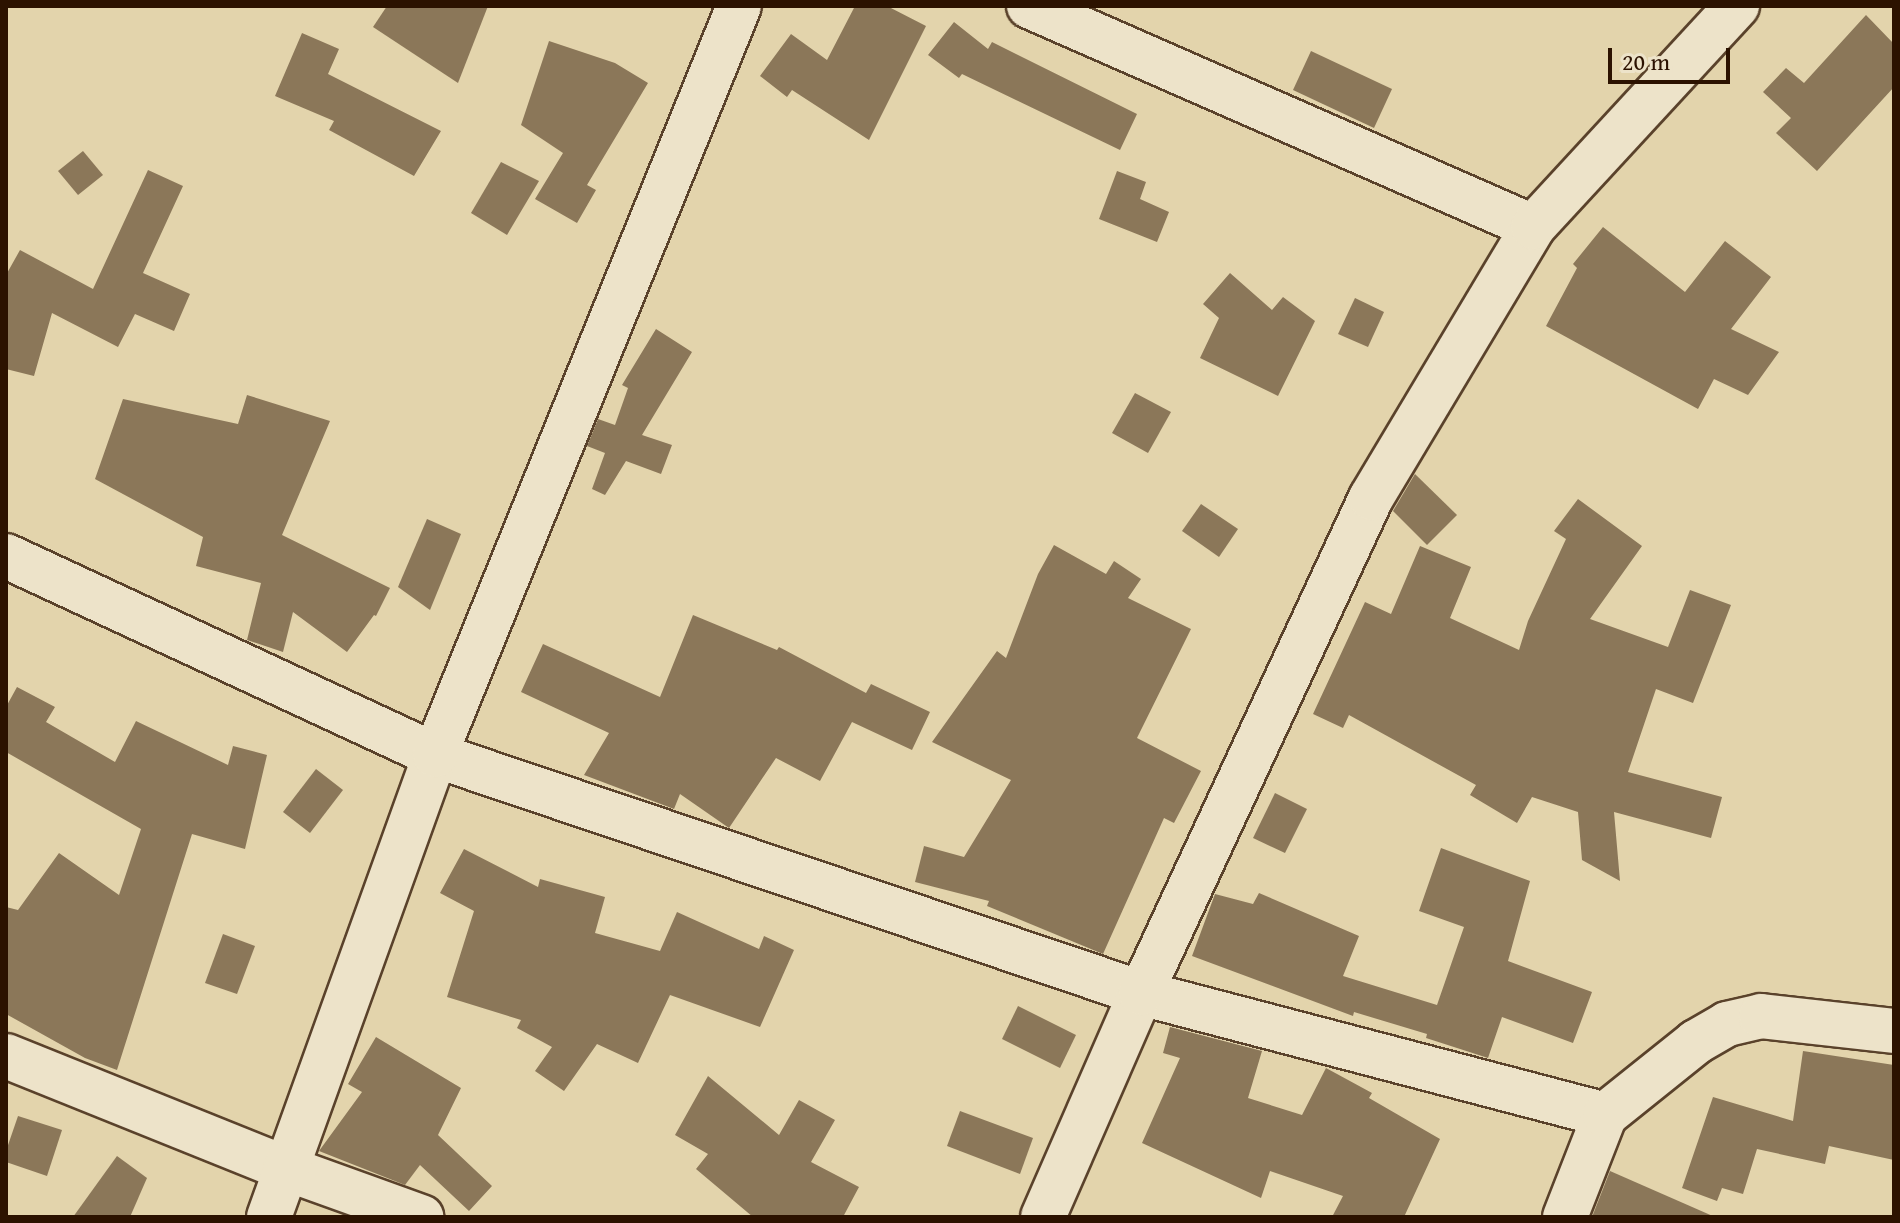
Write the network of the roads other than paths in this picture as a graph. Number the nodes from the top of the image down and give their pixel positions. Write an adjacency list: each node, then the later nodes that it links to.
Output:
1 (739, 6): 6 (street)
2 (1029, 6): 4 (street)
3 (1737, 6): 4 (street)
4 (1533, 227): 7 (street)
5 (6, 556): 6 (street)
6 (435, 755): 7 (street); 11 (street)
7 (1141, 993): 10 (street); 14 (street)
8 (1894, 1031): 10 (street)
9 (6, 1056): 11 (street)
10 (1605, 1115): 15 (street)
11 (285, 1168): 12 (street); 13 (street)
12 (269, 1217)
13 (421, 1217)
14 (1043, 1217)
15 (1565, 1217)

